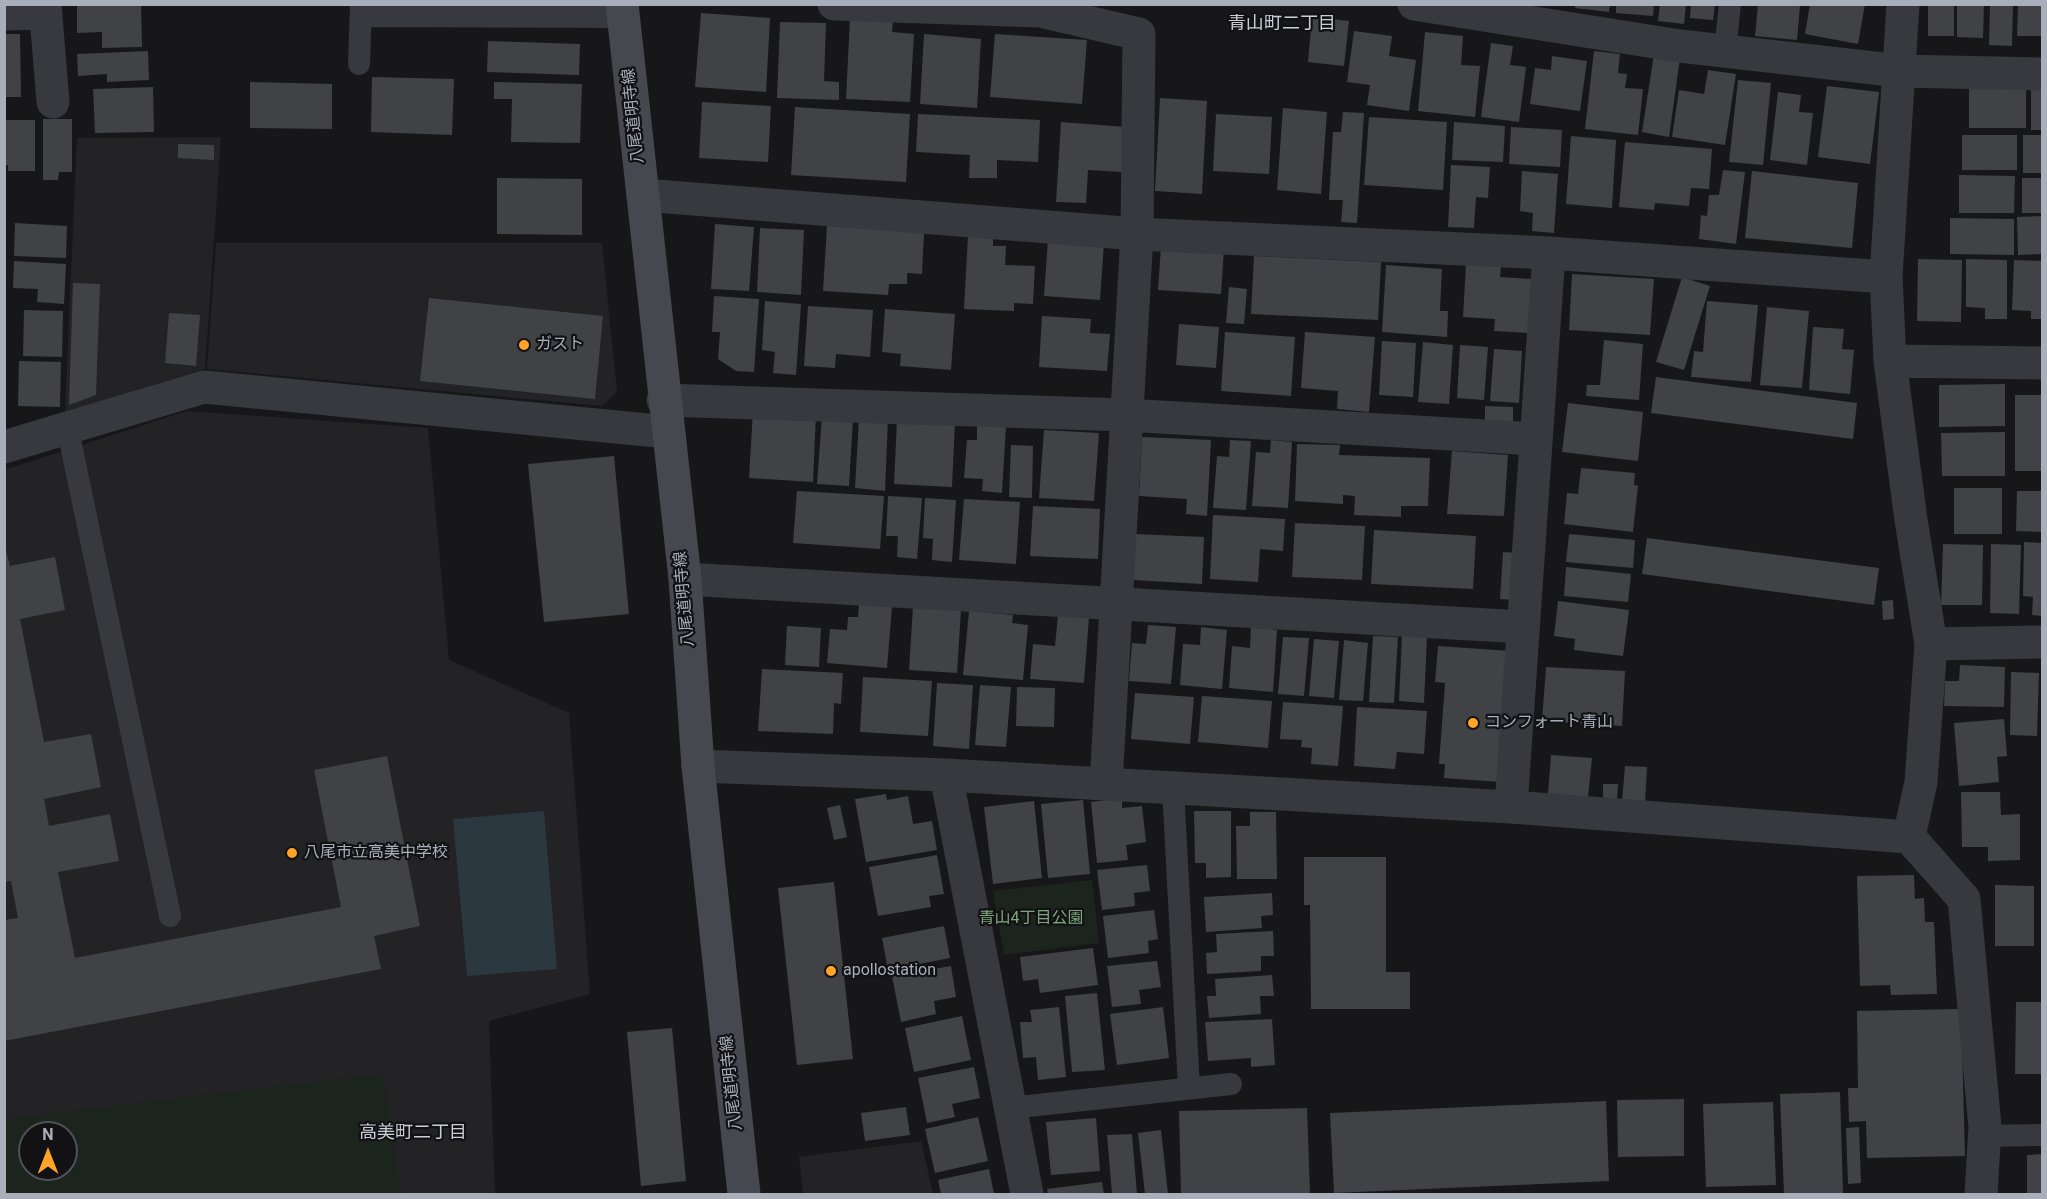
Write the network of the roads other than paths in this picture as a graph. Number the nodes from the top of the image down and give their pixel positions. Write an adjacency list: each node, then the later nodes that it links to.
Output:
1 (834, 4): 5 (street)
2 (1414, 4): 11 (street)
3 (1730, 4): 12 (lane)
4 (1903, 4): 14 (street)
5 (844, 5): 6 (street)
6 (1040, 8): 18 (street)
7 (45, 9): 10 (street); 16 (street)
8 (361, 10): 9 (lane); 13 (lane)
9 (623, 11): 17 (main road, 八尾道明寺線)
10 (4, 14)
11 (1555, 15): 12 (street)
12 (1725, 51): 14 (street)
13 (359, 64)
14 (1900, 72): 15 (street); 20 (street)
15 (2043, 74)
16 (53, 102)
17 (643, 195): 18 (street); 23 (main road, 八尾道明寺線)
18 (1137, 234): 19 (street); 24 (street)
19 (1549, 253): 20 (street); 27 (street)
20 (1886, 277): 21 (street)
21 (1890, 361): 22 (street); 33 (street)
22 (2043, 363)
23 (663, 400): 24 (street); 26 (main road, 八尾道明寺線)
24 (1126, 415): 27 (street); 30 (street)
25 (68, 426): 26 (street); 28 (street); 40 (lane)
26 (668, 432): 29 (main road, 八尾道明寺線)
27 (1536, 439): 31 (street)
28 (4, 447)
29 (685, 579): 30 (street); 34 (main road, 八尾道明寺線)
30 (1115, 602): 31 (street); 36 (street)
31 (1523, 627): 38 (street)
32 (2043, 642): 33 (street)
33 (1931, 644): 39 (street)
34 (698, 766): 35 (street); 46 (main road, 八尾道明寺線)
35 (946, 775): 36 (street); 43 (street)
36 (1106, 784): 37 (street)
37 (1173, 788): 38 (street); 42 (lane)
38 (1511, 807): 39 (street)
39 (1910, 837): 45 (street)
40 (170, 916)
41 (1231, 1084): 42 (lane)
42 (1189, 1088): 43 (lane)
43 (1010, 1108): 47 (street)
44 (2043, 1135): 45 (lane)
45 (1984, 1136): 48 (street)
46 (744, 1194)
47 (1027, 1194)
48 (1981, 1194)

